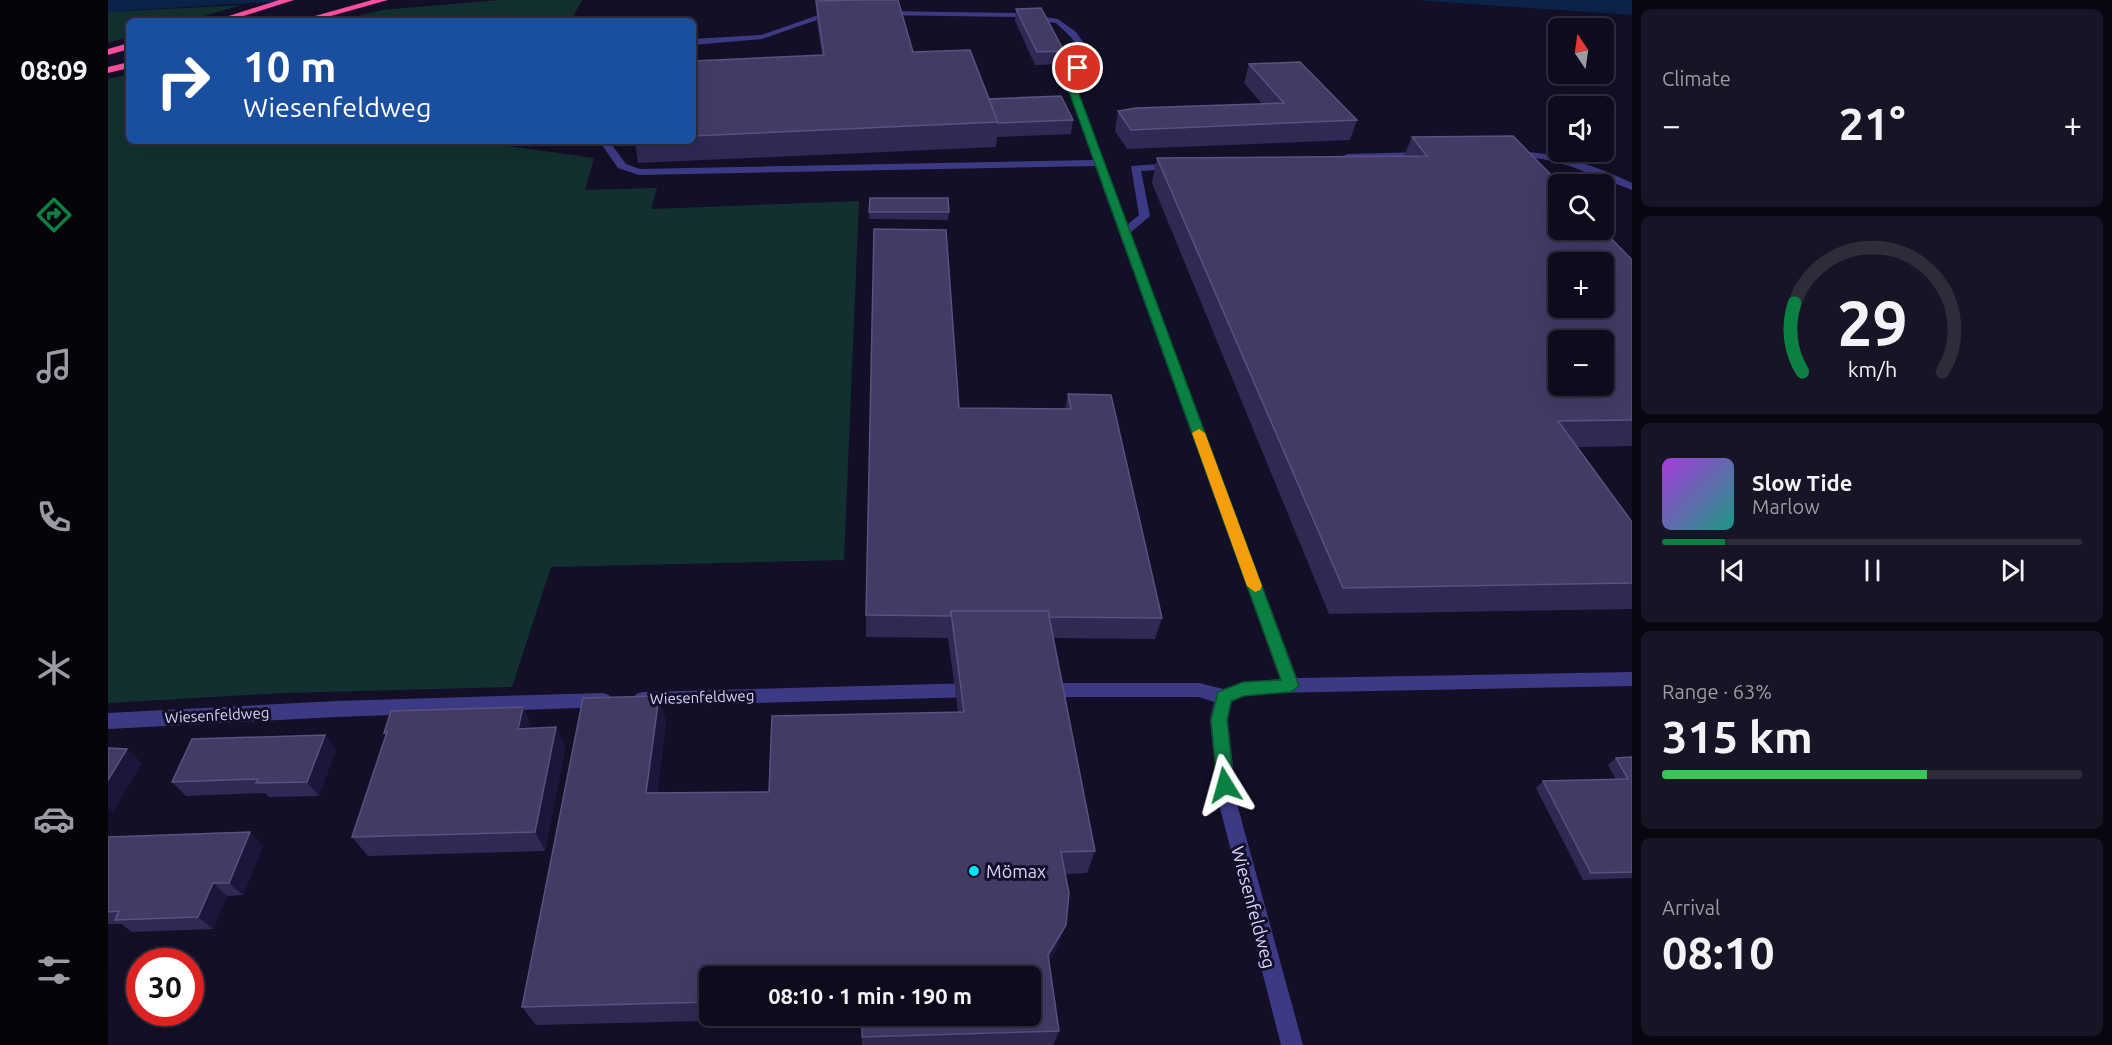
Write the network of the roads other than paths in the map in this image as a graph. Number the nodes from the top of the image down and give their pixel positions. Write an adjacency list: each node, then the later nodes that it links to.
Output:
1 (289, 0): 5 (highway)
2 (383, 0): 6 (highway)
3 (848, 12): 7 (street)
4 (872, 13): 16 (street)
5 (228, 18)
6 (314, 18)
7 (696, 42)
8 (126, 47): 9 (highway)
9 (110, 52)
10 (126, 66): 11 (highway)
11 (108, 70)
12 (606, 144): 16 (street)
13 (1504, 154): 18 (street)
14 (1436, 155): 15 (street)
15 (1332, 158)
16 (1101, 163): 19 (street)
17 (1181, 165): 19 (street)
18 (1632, 187)
19 (1125, 232): 21 (street)
20 (1632, 679): 21 (street)
21 (1291, 686): 24 (street)
22 (989, 690): 25 (street, Wiesenfeldweg)
23 (1023, 690): 24 (street)
24 (1224, 697): 26 (street, Wiesenfeldweg)
25 (108, 721)
26 (1292, 1045)

